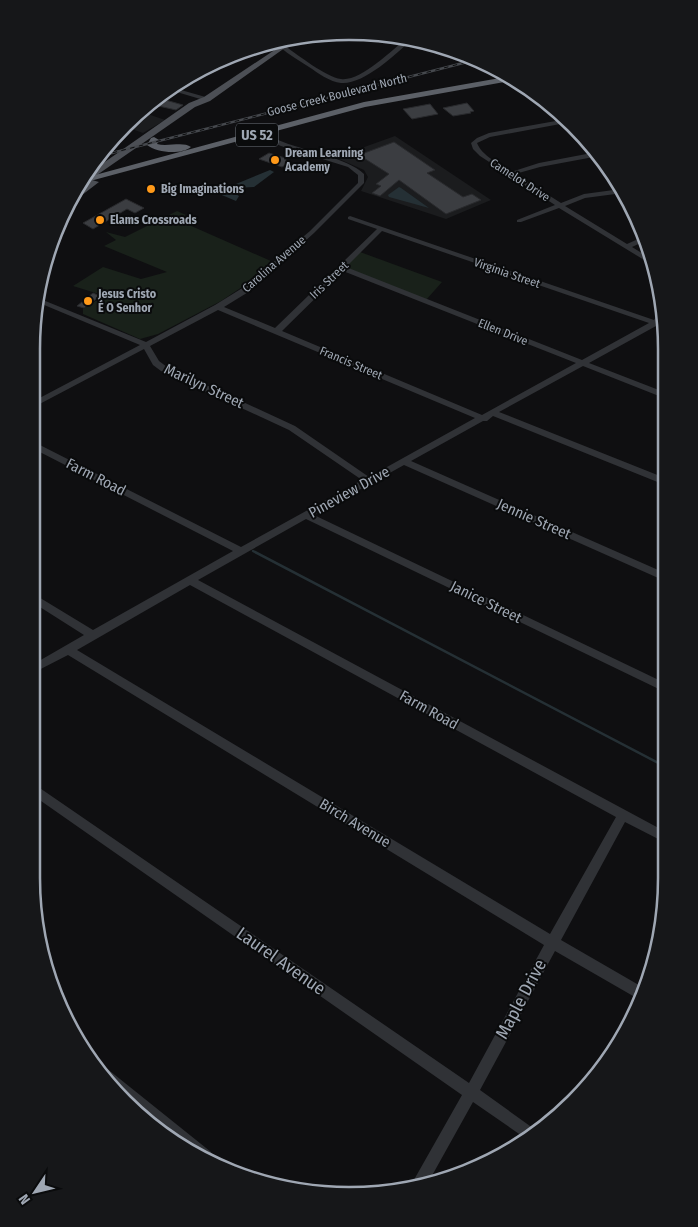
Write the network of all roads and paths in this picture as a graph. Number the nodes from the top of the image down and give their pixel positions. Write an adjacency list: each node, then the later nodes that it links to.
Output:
1 (402, 45): 2 (street)
2 (283, 47)
3 (282, 48): 7 (main road)
4 (492, 75): 9 (highway, Goose Creek Boulevard North / US 52)
5 (502, 80): 10 (highway, US 52)
6 (179, 91): 7 (street)
7 (207, 99): 11 (main road); 15 (main road)
8 (559, 123): 16 (street, Camelot Drive)
9 (255, 132): 10 (highway, US 52); 12 (highway, Goose Creek Boulevard North / US 52); 15 (highway, US 52)
10 (273, 136): 27 (street, Carolina Avenue)
11 (154, 140): 12 (highway); 14 (main road)
12 (192, 146): 14 (highway, Goose Creek Boulevard North / US 52)
13 (590, 156): 16 (street)
14 (119, 165): 15 (highway, Goose Creek Boulevard North / US 52)
15 (96, 173)
16 (510, 174): 18 (street, Camelot Drive)
17 (615, 192): 18 (street)
18 (561, 206): 20 (street); 23 (street, Camelot Drive)
19 (350, 218): 21 (street, Virginia Street)
20 (519, 221)
21 (380, 229): 25 (street, Iris Street); 29 (street, Virginia Street)
22 (638, 242): 23 (street)
23 (627, 247): 24 (street, Camelot Drive)
24 (644, 258)
25 (342, 268): 30 (street, Iris Street); 32 (street, Ellen Drive)
26 (44, 302): 31 (street)
27 (218, 307): 30 (street, Francis Street); 31 (street, Carolina Avenue)
28 (656, 321): 29 (street, Pineview Drive)
29 (654, 323): 32 (street, Pineview Drive)
30 (276, 331): 36 (street, Francis Street)
31 (145, 344): 34 (street, Carolina Avenue); 40 (street, Marilyn Street)
32 (580, 363): 33 (street, Ellen Drive); 35 (street, Pineview Drive)
33 (658, 393)
34 (40, 401)
35 (493, 413): 36 (street, Pineview Drive); 39 (street)
36 (484, 418): 38 (street, Pineview Drive)
37 (40, 448): 42 (street, Farm Road)
38 (404, 462): 40 (street, Pineview Drive); 43 (street, Jennie Street)
39 (658, 479)
40 (369, 481): 41 (street, Pineview Drive)
41 (306, 515): 42 (street, Pineview Drive); 49 (street, Janice Street)
42 (241, 551): 44 (street, Pineview Drive)
43 (658, 574)
44 (192, 581): 46 (street, Pineview Drive); 51 (street, Farm Road)
45 (40, 602): 46 (street)
46 (92, 635): 47 (street, Pineview Drive)
47 (69, 650): 48 (street, Pineview Drive); 53 (street, Birch Avenue)
48 (40, 666)
49 (658, 685)
50 (40, 793): 55 (street, Laurel Avenue)
51 (622, 815): 52 (street, Farm Road); 53 (street, Maple Drive)
52 (658, 834)
53 (551, 942): 54 (street, Birch Avenue); 55 (street, Maple Drive)
54 (636, 991)
55 (472, 1093): 57 (street, Laurel Avenue); 59 (street, Maple Drive)
56 (135, 1100): 58 (street)
57 (527, 1131)
58 (185, 1140)
59 (423, 1177)

